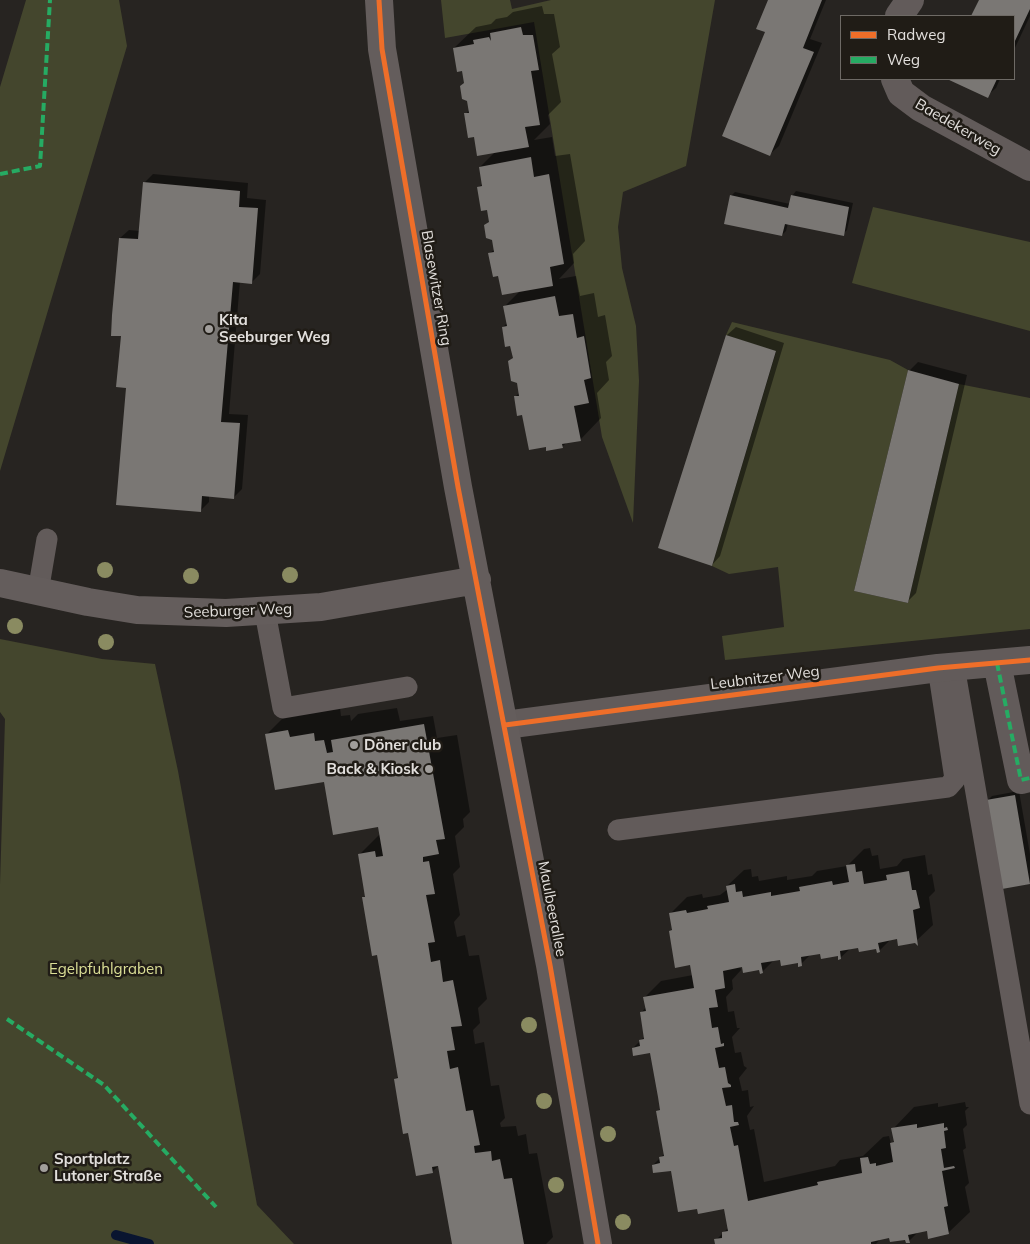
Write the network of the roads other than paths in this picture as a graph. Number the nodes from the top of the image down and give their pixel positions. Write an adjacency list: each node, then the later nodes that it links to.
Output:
1 (379, 0): 7 (street, Blasewitzer Ring)
2 (910, 0): 3 (street)
3 (899, 15)
4 (896, 80): 5 (street, Baedekerweg)
5 (1030, 167)
6 (47, 539): 9 (lane)
7 (477, 580): 10 (street, Seeburger Weg); 15 (street, Maulbeerallee)
8 (0, 583): 9 (street, Seeburger Weg)
9 (38, 592): 10 (street, Seeburger Weg)
10 (265, 612): 14 (lane)
11 (1030, 660): 12 (street, Leubnitzer Weg)
12 (997, 663): 13 (street, Leubnitzer Weg); 16 (street)
13 (946, 667): 15 (street, Leubnitzer Weg); 17 (lane); 18 (lane)
14 (407, 687)
15 (505, 725): 19 (street, Maulbeerallee)
16 (1030, 780)
17 (618, 830)
18 (1030, 1104)
19 (598, 1244)

